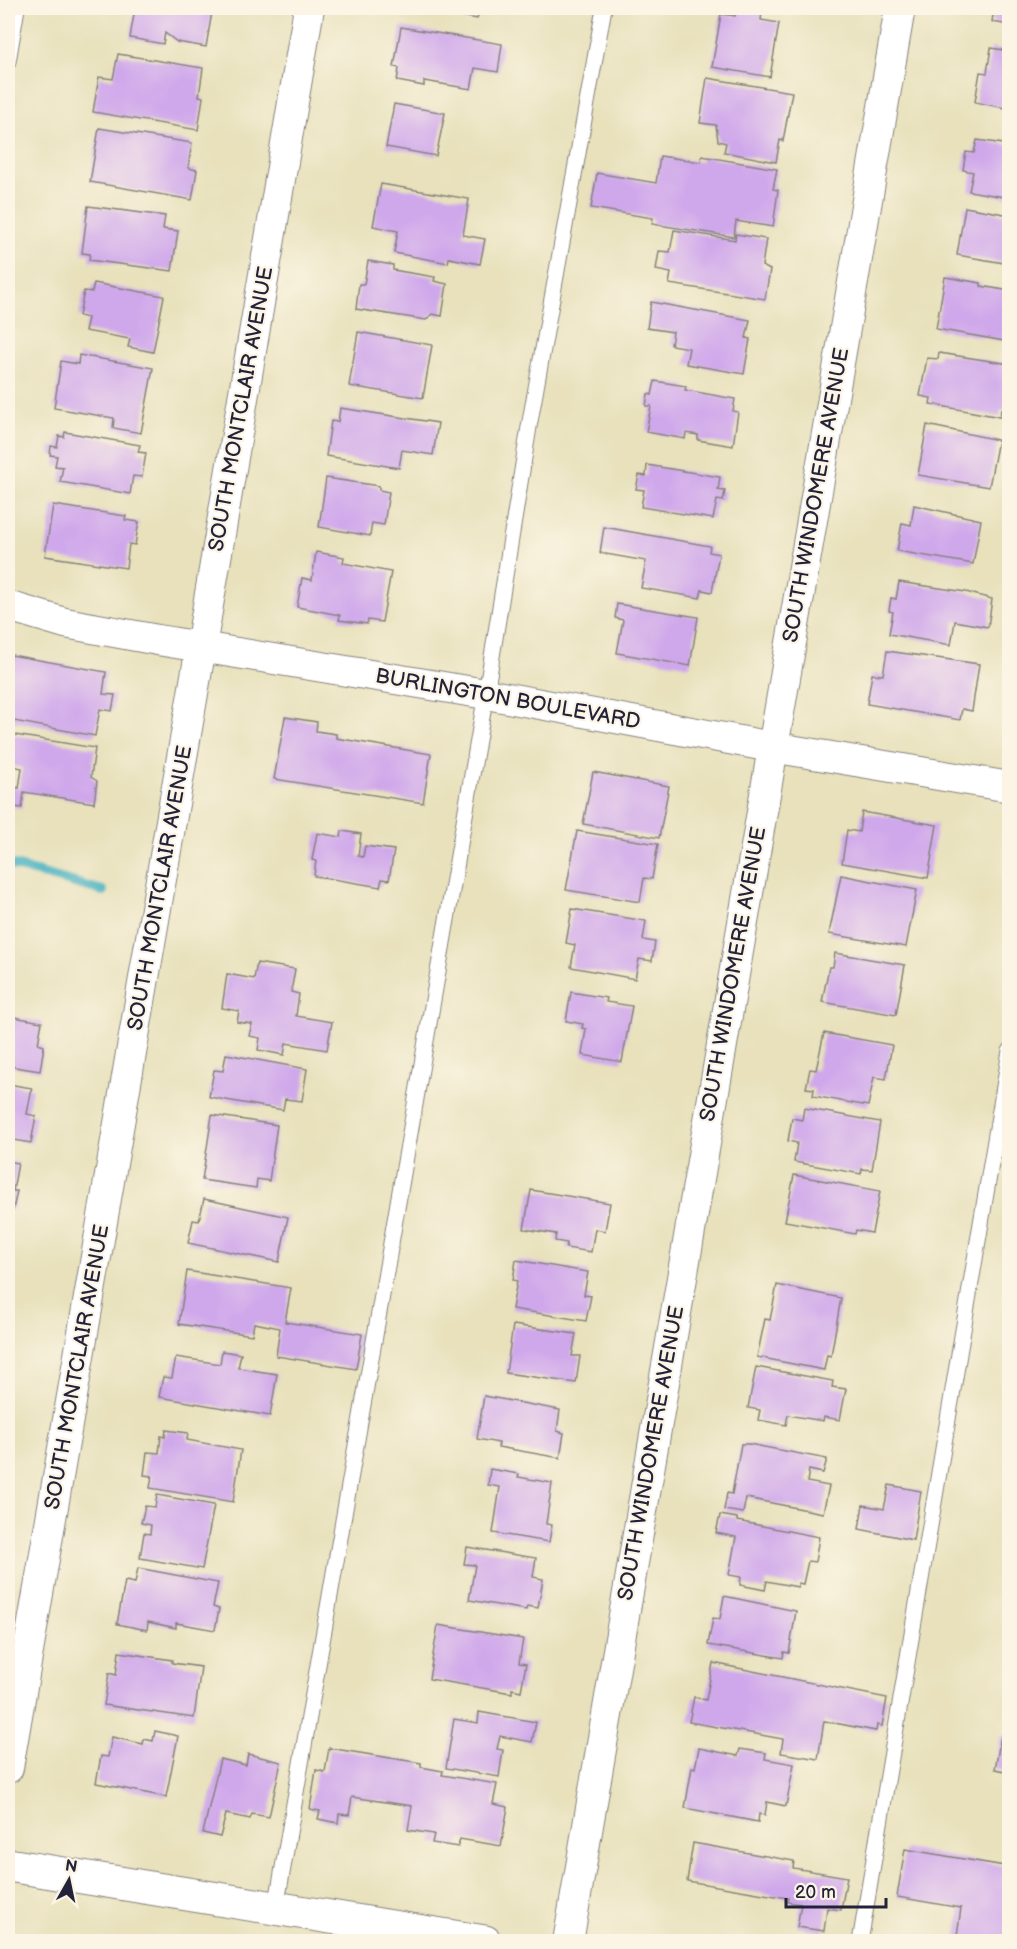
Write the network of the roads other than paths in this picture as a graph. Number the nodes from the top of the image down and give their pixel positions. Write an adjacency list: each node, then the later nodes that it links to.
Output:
1 (17, 8): 5 (lane)
2 (309, 8): 7 (street, SOUTH MONTCLAIR AVENUE)
3 (604, 8): 8 (lane)
4 (900, 8): 9 (street, SOUTH WINDOMERE AVENUE)
5 (8, 62)
6 (8, 606): 7 (street, BURLINGTON BOULEVARD)
7 (201, 647): 8 (street, BURLINGTON BOULEVARD); 12 (street, SOUTH MONTCLAIR AVENUE)
8 (486, 694): 9 (street, BURLINGTON BOULEVARD); 14 (lane)
9 (772, 747): 10 (street, BURLINGTON BOULEVARD); 16 (street, SOUTH WINDOMERE AVENUE)
10 (1010, 787)
11 (1010, 1051): 17 (lane)
12 (8, 1768)
13 (8, 1865): 14 (main road)
14 (276, 1908): 15 (main road)
15 (485, 1941)
16 (568, 1941)
17 (860, 1941)

